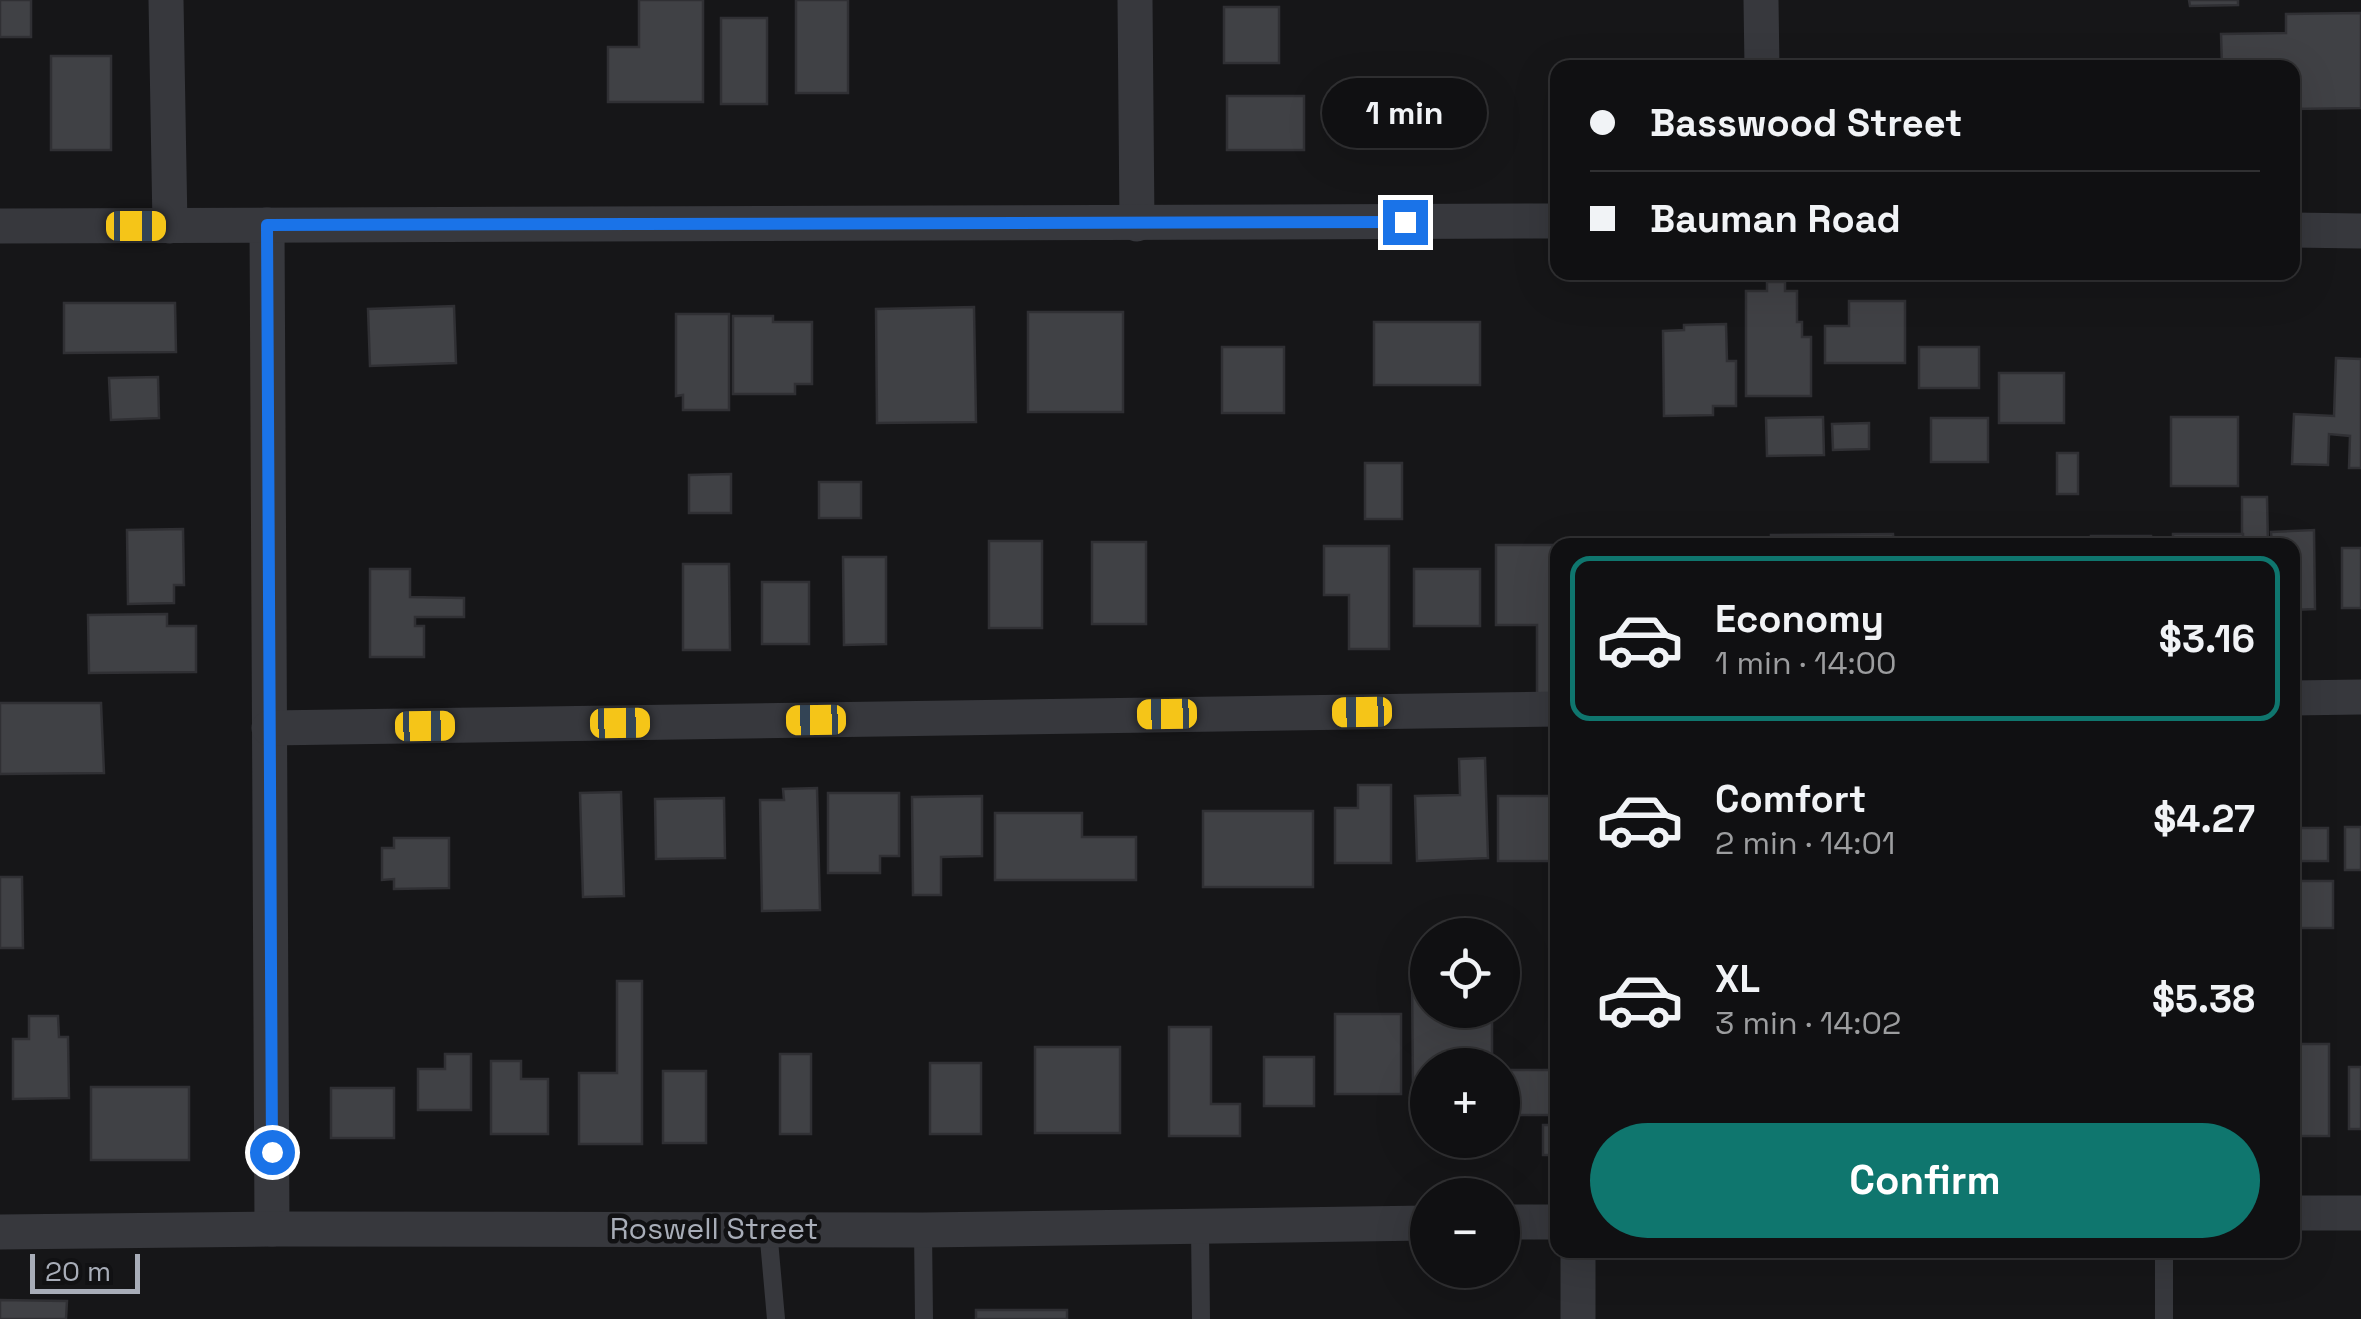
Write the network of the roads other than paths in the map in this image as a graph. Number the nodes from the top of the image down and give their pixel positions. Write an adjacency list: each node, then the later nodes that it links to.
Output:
1 (166, 0): 9 (street)
2 (1135, 0): 6 (street)
3 (1761, 0): 4 (street)
4 (1762, 60)
5 (1550, 221): 6 (street)
6 (1137, 224): 7 (street)
7 (267, 225): 9 (street); 15 (street)
8 (0, 226): 9 (street)
9 (170, 226)
10 (2300, 230): 11 (street)
11 (2361, 231)
12 (2361, 697): 13 (street)
13 (2300, 698)
14 (1550, 709): 15 (street)
15 (269, 728): 22 (street)
16 (2300, 1213): 17 (street)
17 (2361, 1214)
18 (1520, 1222): 19 (street)
19 (1550, 1222)
20 (1410, 1224): 21 (street, Roswell Street)
21 (1200, 1227): 24 (street, Roswell Street); 30 (lane)
22 (272, 1229): 23 (street, Roswell Street); 25 (street, Roswell Street)
23 (768, 1229): 24 (street, Roswell Street); 28 (lane)
24 (923, 1230): 29 (lane)
25 (0, 1232)
26 (1578, 1258): 31 (street)
27 (2164, 1258): 32 (lane)
28 (776, 1319)
29 (924, 1319)
30 (1201, 1319)
31 (1578, 1319)
32 (2164, 1319)

